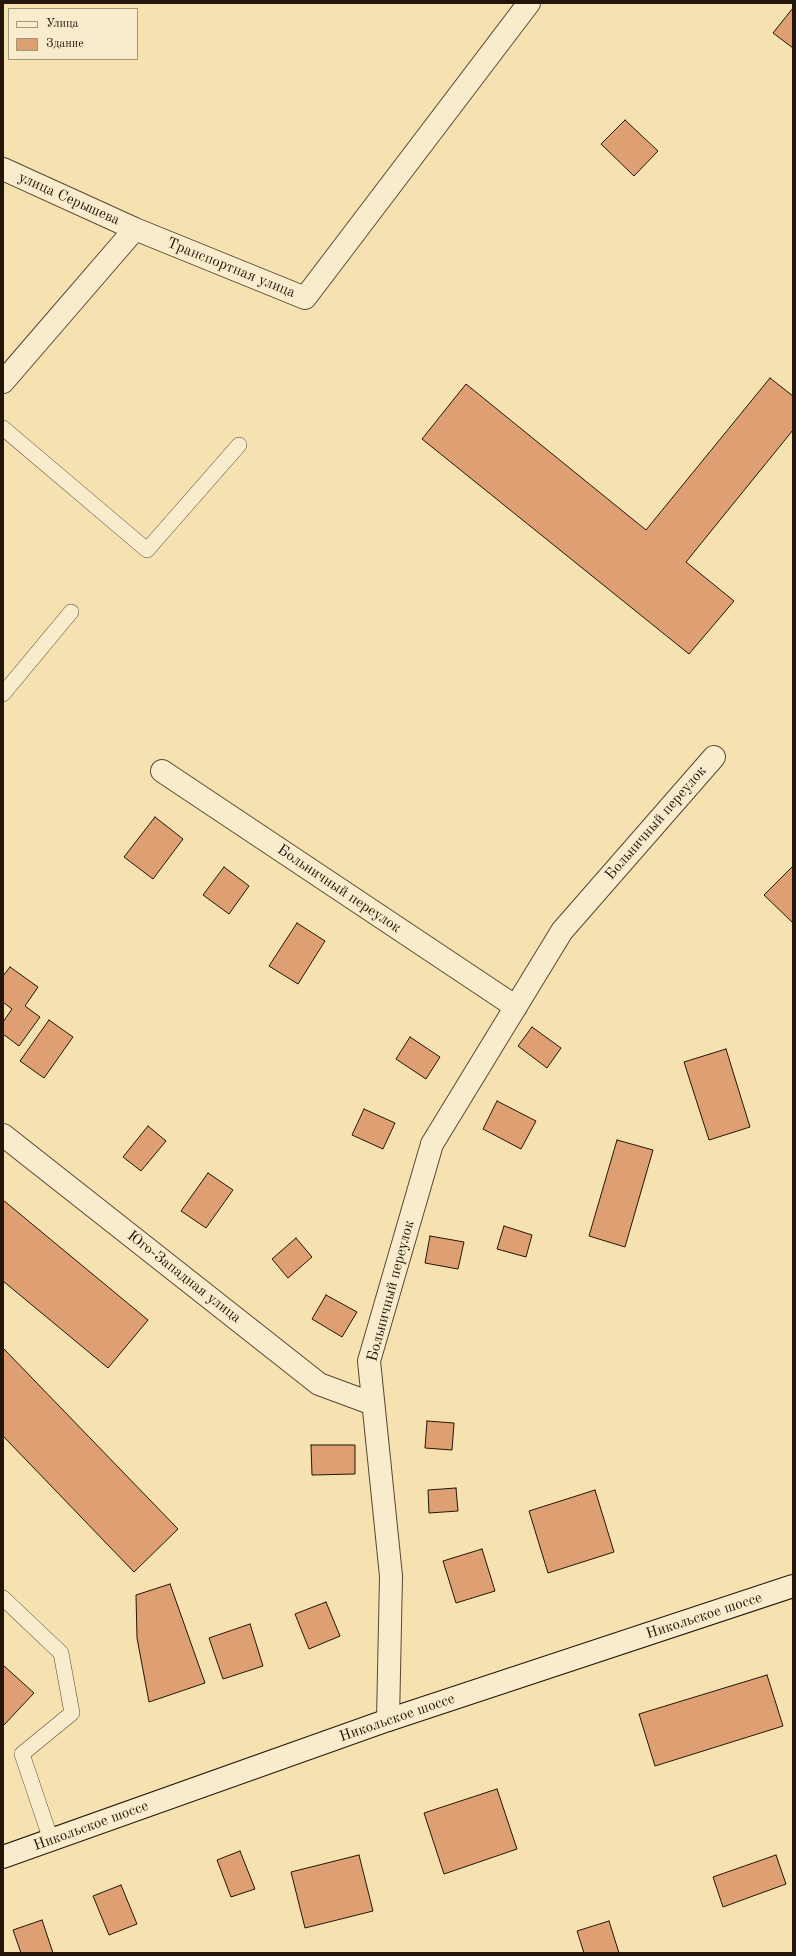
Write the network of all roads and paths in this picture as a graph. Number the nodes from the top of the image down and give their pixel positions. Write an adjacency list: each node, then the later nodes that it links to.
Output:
1 (529, 3): 3 (street, Транспортная улица)
2 (3, 169): 3 (street, улица Серышева)
3 (135, 229): 4 (street)
4 (3, 382)
5 (3, 428): 6 (lane)
6 (239, 445)
7 (71, 612): 8 (lane)
8 (3, 694)
9 (714, 757): 11 (street, Больничный переулок)
10 (162, 771): 11 (street, Больничный переулок)
11 (516, 1007): 13 (street, Больничный переулок)
12 (3, 1135): 13 (street, Юго-Западная улица)
13 (373, 1404): 16 (street, Больничный переулок)
14 (793, 1586): 16 (street, Никольское шоссе)
15 (3, 1598): 17 (lane)
16 (388, 1720): 17 (street, Никольское шоссе)
17 (51, 1840): 18 (street, Никольское шоссе)
18 (3, 1857)

